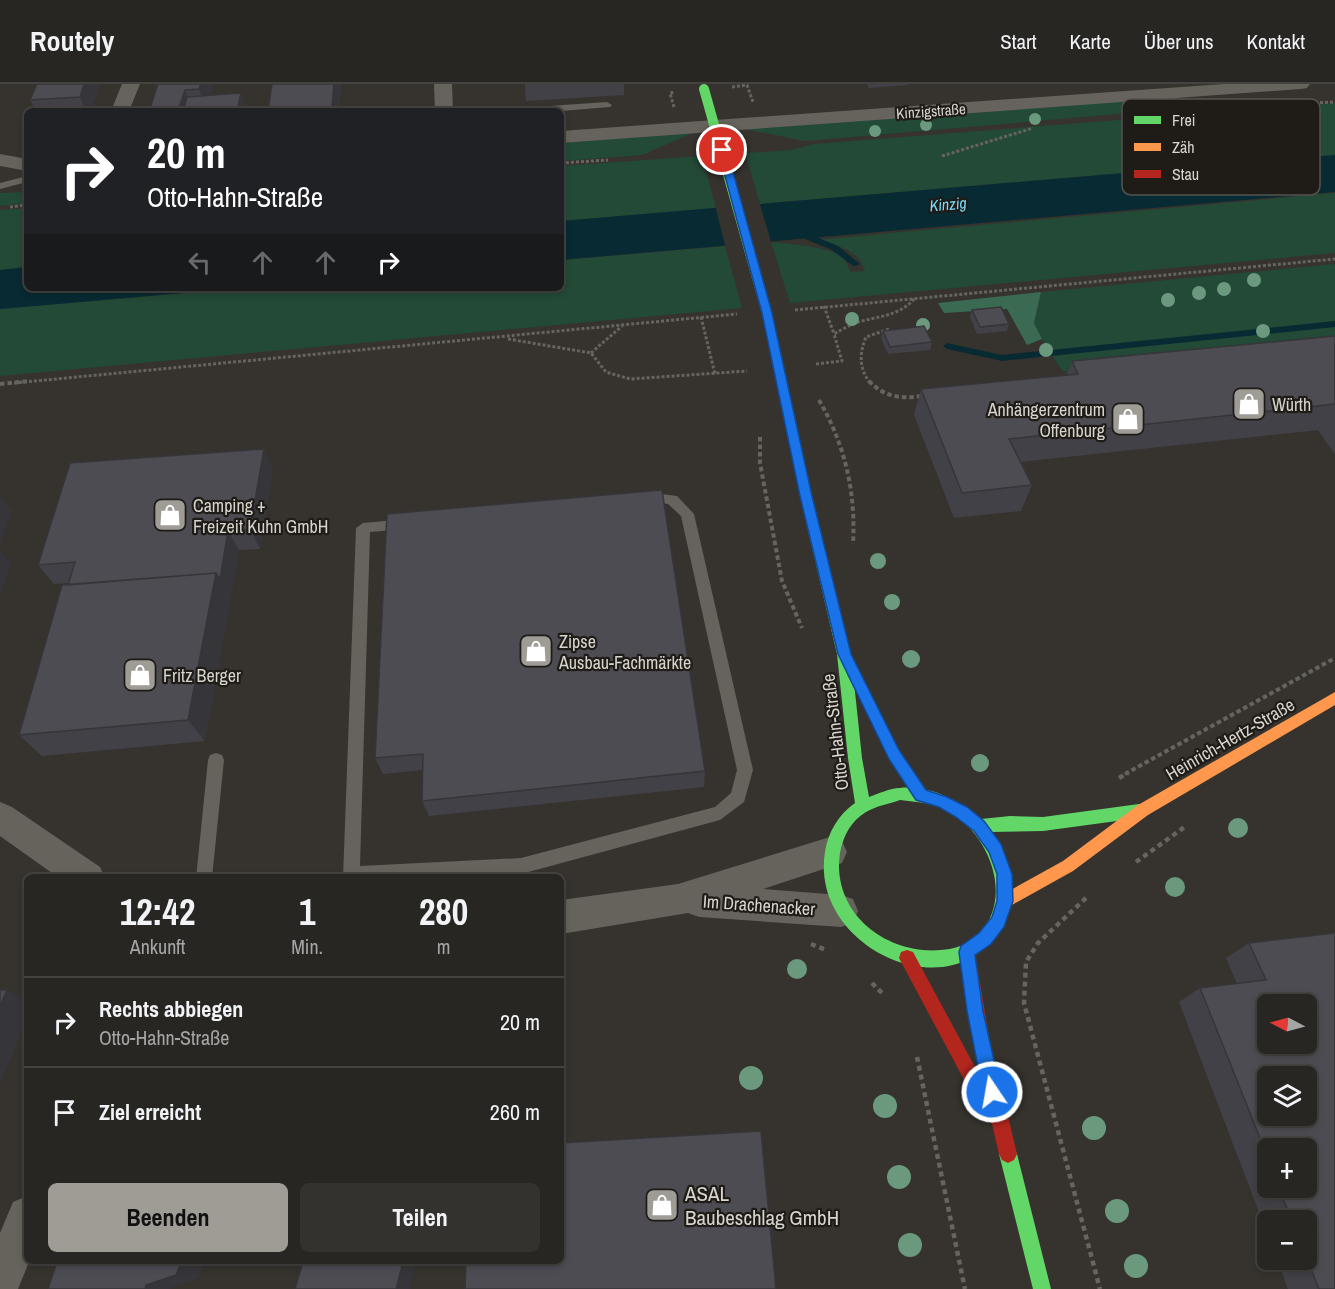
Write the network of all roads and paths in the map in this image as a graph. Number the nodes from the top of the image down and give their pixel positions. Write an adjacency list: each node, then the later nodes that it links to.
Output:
1 (131, 84): 7 (street)
2 (443, 84): 8 (street)
3 (1302, 84): 5 (street, Kinzigstraße)
4 (704, 86): 41 (main road, Otto-Hahn-Straße, bridge)
5 (1185, 88): 11 (street, Kinzigstraße)
6 (607, 105): 9 (lane)
7 (121, 108)
8 (444, 108)
9 (564, 108)
10 (1040, 126): 12 (path)
11 (564, 137)
12 (942, 156)
13 (0, 160): 16 (street)
14 (582, 162): 15 (path)
15 (564, 163)
16 (24, 164)
17 (24, 180): 18 (lane)
18 (0, 186)
19 (1335, 259): 20 (path)
20 (915, 298): 21 (path); 27 (path)
21 (824, 306): 22 (path); 27 (path)
22 (785, 310)
23 (748, 314): 24 (path)
24 (701, 317): 25 (path); 32 (path)
25 (622, 326): 28 (path); 29 (path)
26 (889, 329): 35 (path)
27 (834, 334): 30 (path)
28 (501, 338): 29 (path); 33 (path)
29 (591, 353): 32 (path)
30 (816, 364)
31 (747, 371): 32 (path)
32 (716, 374)
33 (0, 384)
34 (813, 391): 39 (path)
35 (927, 396)
36 (760, 434): 40 (path)
37 (634, 498): 57 (lane)
38 (422, 522): 56 (lane)
39 (853, 545)
40 (802, 631)
41 (844, 654): 46 (main road, Otto-Hahn-Straße); 47 (main road, Otto-Hahn-Straße)
42 (1335, 658): 45 (path)
43 (1335, 698): 48 (main road, Heinrich-Hertz-Straße)
44 (216, 760): 55 (lane)
45 (1111, 783)
46 (922, 796): 47 (main road, Otto-Hahn-Straße); 50 (main road, Otto-Hahn-Straße)
47 (863, 805): 51 (main road, Otto-Hahn-Straße)
48 (1143, 810): 50 (main road, Heinrich-Hertz-Straße); 60 (main road, Heinrich-Hertz-Straße)
49 (0, 817): 54 (street)
50 (979, 826): 60 (main road, Otto-Hahn-Straße)
51 (830, 852): 59 (street, Im Drachenacker); 61 (main road, Otto-Hahn-Straße)
52 (1147, 854): 53 (path)
53 (1129, 866)
54 (82, 874)
55 (204, 874)
56 (352, 874)
57 (386, 874)
58 (1094, 892): 75 (path)
59 (678, 900): 61 (street, Im Drachenacker); 62 (street, Im Drachenacker)
60 (1005, 901): 64 (main road, Otto-Hahn-Straße)
61 (841, 911): 66 (main road, Otto-Hahn-Straße)
62 (564, 917)
63 (805, 941): 65 (path)
64 (967, 952): 66 (main road, Otto-Hahn-Straße); 70 (main road)
65 (838, 955)
66 (907, 958): 70 (main road)
67 (864, 975): 68 (path)
68 (887, 998)
69 (915, 1045): 73 (path)
70 (1000, 1132): 74 (main road)
71 (24, 1223): 72 (street)
72 (0, 1283)
73 (965, 1289)
74 (1042, 1289)
75 (1100, 1289)

